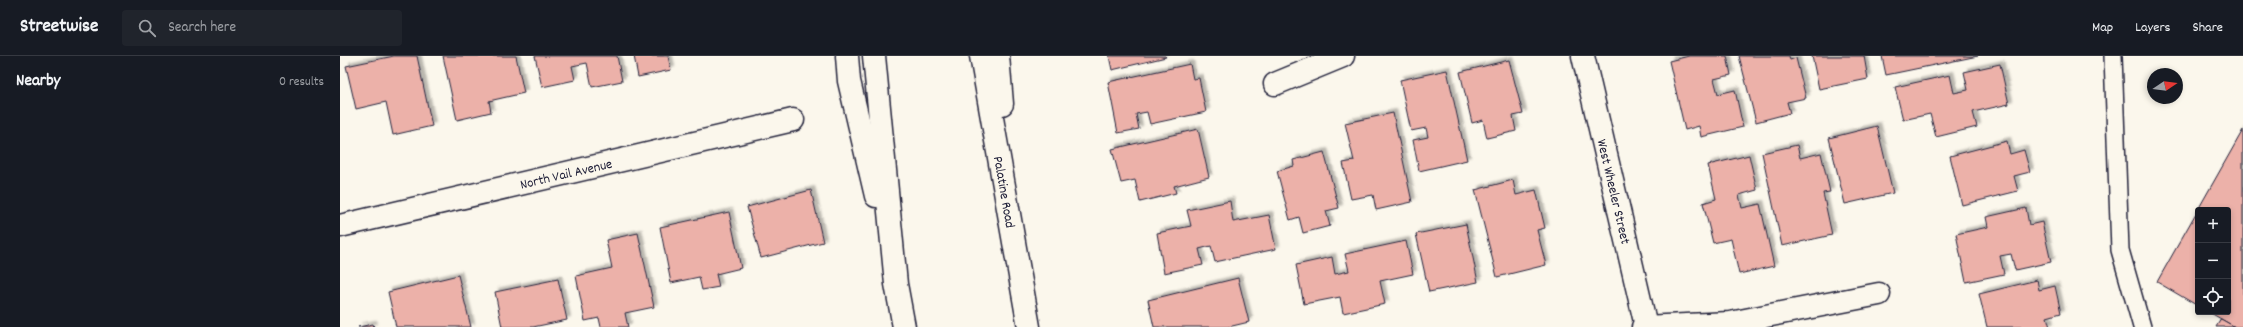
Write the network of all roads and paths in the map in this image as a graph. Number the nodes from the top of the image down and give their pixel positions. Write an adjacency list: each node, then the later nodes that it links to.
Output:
1 (847, 56): 12 (main road)
2 (874, 56): 12 (main road)
3 (981, 56): 11 (main road, Palatine Road)
4 (998, 56): 11 (main road)
5 (1343, 56): 8 (main road)
6 (1583, 56): 16 (main road, West Wheeler Street)
7 (2113, 56): 17 (lane)
8 (1274, 84)
9 (793, 120): 10 (main road, North Vail Avenue)
10 (340, 226)
11 (1015, 247): 15 (main road, Palatine Road)
12 (896, 284): 14 (main road)
13 (1880, 294): 16 (main road)
14 (904, 327)
15 (1029, 327)
16 (1644, 327)
17 (2142, 327)

